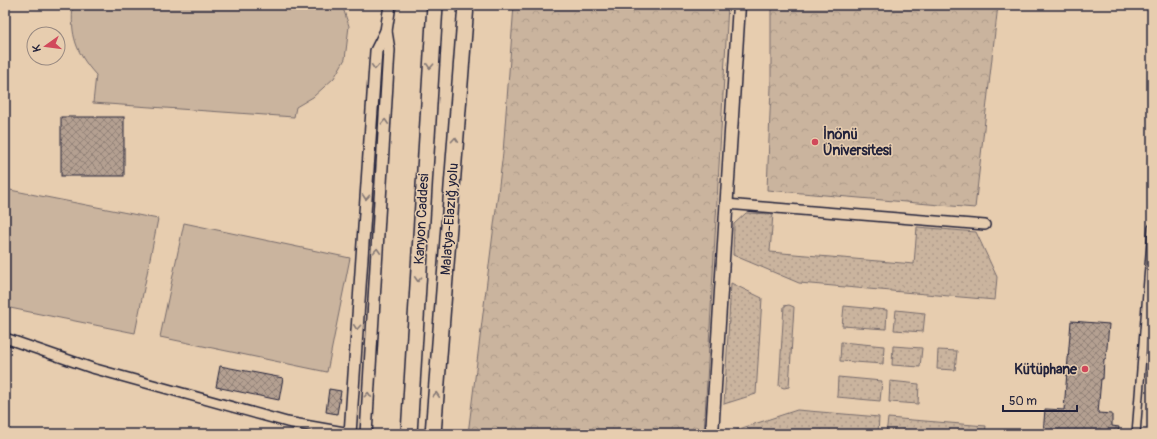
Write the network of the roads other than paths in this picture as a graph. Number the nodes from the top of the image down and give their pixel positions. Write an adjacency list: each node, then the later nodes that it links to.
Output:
1 (390, 5): 5 (street)
2 (434, 5): 12 (highway, Kanyon Caddesi, one-way to 12)
3 (466, 5): 13 (highway, Malatya-Elazığ yolu, one-way to 3)
4 (739, 5): 6 (main road)
5 (386, 31): 10 (street, one-way to 10); 11 (street, one-way to 5)
6 (726, 204): 7 (street); 14 (main road)
7 (984, 224)
8 (1152, 228): 15 (street)
9 (5, 338): 10 (street)
10 (350, 433)
11 (366, 434)
12 (409, 434)
13 (433, 434)
14 (712, 434)
15 (1136, 434)

